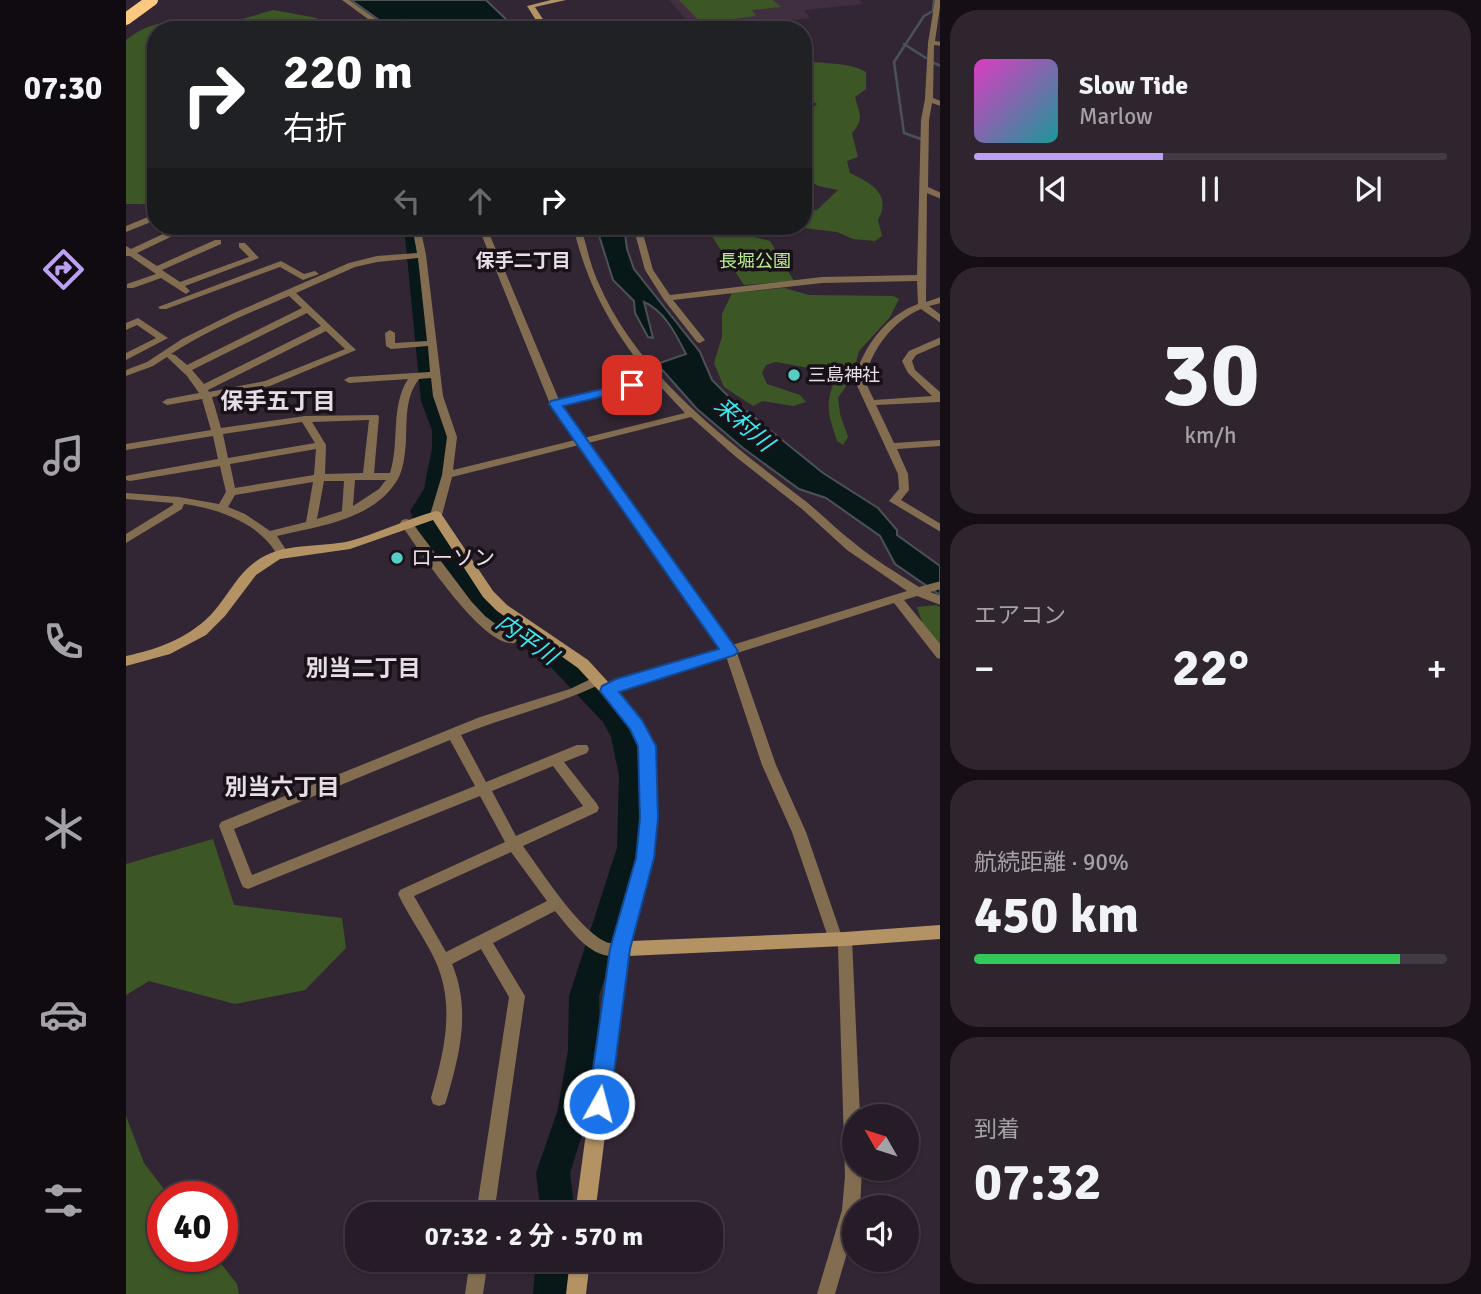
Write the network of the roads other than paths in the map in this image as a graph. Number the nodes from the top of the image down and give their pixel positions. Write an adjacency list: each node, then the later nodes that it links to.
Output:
1 (152, 0): 7 (highway, bridge)
2 (158, 0): 7 (street)
3 (345, 0): 8 (street)
4 (562, 0): 6 (street)
5 (938, 0): 10 (street)
6 (533, 2): 9 (street)
7 (126, 18)
8 (375, 21)
9 (540, 21)
10 (931, 43): 11 (street); 12 (street)
11 (940, 44)
12 (930, 58): 13 (street); 14 (street)
13 (940, 64)
14 (929, 99): 15 (street); 16 (street)
15 (940, 104)
16 (925, 189): 17 (street); 31 (street)
17 (940, 197)
18 (147, 220): 19 (street)
19 (126, 229)
20 (166, 235): 27 (street)
21 (416, 235): 28 (street)
22 (486, 235): 61 (street)
23 (580, 235): 55 (street)
24 (639, 235): 36 (street)
25 (218, 242): 30 (street)
26 (242, 245): 32 (street)
27 (128, 252): 30 (street)
28 (417, 256): 29 (street); 48 (street)
29 (362, 261): 34 (street); 35 (street)
30 (161, 271): 32 (street); 33 (street)
31 (922, 278): 36 (street); 38 (street)
32 (181, 285): 35 (street)
33 (130, 286)
34 (289, 291): 40 (street); 47 (street)
35 (193, 294): 39 (street)
36 (667, 298): 45 (street)
37 (940, 300): 38 (street)
38 (923, 306): 41 (street); 60 (street)
39 (163, 307)
40 (308, 309): 43 (street); 51 (street)
41 (940, 320)
42 (126, 327): 49 (street)
43 (327, 327): 57 (street); 57 (street)
44 (390, 333): 48 (street)
45 (700, 340)
46 (940, 340): 58 (street)
47 (185, 341): 50 (street); 52 (street)
48 (428, 343): 53 (street)
49 (126, 357)
50 (172, 357): 51 (street); 54 (street)
51 (185, 370): 57 (street)
52 (126, 373)
53 (427, 376): 56 (street); 72 (street); 74 (street)
54 (126, 379)
55 (658, 379): 61 (street); 62 (street)
56 (349, 380)
57 (205, 391): 59 (street); 64 (street)
58 (940, 399): 60 (street)
59 (167, 402)
60 (869, 403): 68 (street)
61 (555, 404): 65 (street)
62 (692, 414): 65 (street); 89 (street)
63 (305, 419): 64 (street); 67 (street); 71 (street)
64 (217, 432): 69 (street); 70 (street)
65 (580, 441): 72 (street); 93 (street)
66 (940, 443): 68 (street)
67 (321, 445): 70 (street); 76 (street)
68 (890, 446): 85 (street)
69 (126, 447)
70 (224, 462): 75 (street); 77 (street)
71 (368, 475): 73 (street); 74 (street)
72 (447, 475): 82 (street)
73 (350, 476): 76 (street); 81 (street)
74 (394, 476): 81 (street)
75 (128, 477): 78 (street)
76 (319, 478): 77 (street); 84 (street)
77 (231, 492): 80 (street)
78 (129, 496): 79 (street)
79 (179, 500): 80 (street); 87 (street)
80 (223, 508): 86 (street)
81 (348, 513): 84 (street)
82 (433, 516): 83 (street); 96 (street)
83 (409, 522): 88 (street); 92 (street)
84 (311, 523): 86 (street)
85 (938, 524)
86 (268, 535): 88 (street)
87 (126, 538)
88 (282, 552): 95 (street)
89 (929, 588): 90 (street); 91 (street)
90 (897, 599): 93 (street); 94 (street)
91 (940, 601)
92 (511, 640)
93 (730, 651): 96 (street); 105 (street)
94 (940, 655)
95 (126, 661)
96 (599, 685): 97 (street); 106 (street)
97 (453, 733): 100 (street); 100 (street)
98 (582, 748): 99 (street)
99 (555, 759): 100 (street); 101 (street)
100 (481, 788): 101 (street)
101 (514, 845): 102 (street); 107 (street)
102 (557, 903): 104 (street); 106 (street)
103 (940, 932): 105 (street)
104 (483, 940): 107 (street); 109 (street)
105 (841, 940): 106 (street); 115 (street)
106 (613, 950): 110 (street)
107 (443, 961): 108 (street)
108 (439, 1098)
109 (487, 1202)
110 (587, 1202)
111 (477, 1272): 113 (street)
112 (579, 1272): 114 (street)
113 (474, 1294)
114 (576, 1294)
115 (826, 1294)

